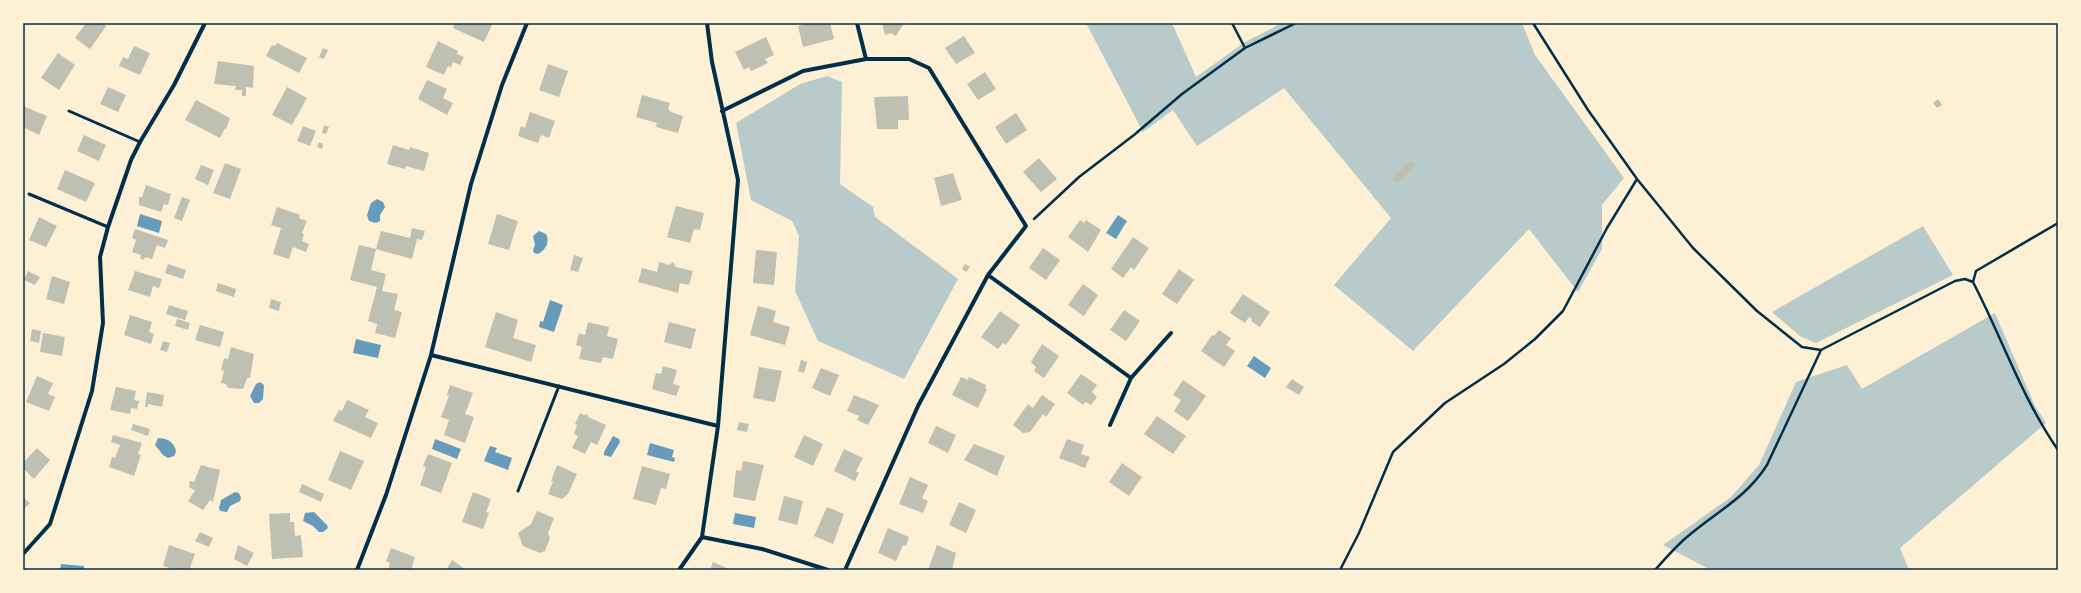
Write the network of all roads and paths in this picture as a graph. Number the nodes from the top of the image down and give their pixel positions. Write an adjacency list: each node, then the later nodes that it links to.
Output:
1 (205, 23): 12 (street)
2 (527, 23): 22 (street)
3 (706, 23): 11 (street)
4 (857, 23): 9 (street)
5 (1232, 23): 8 (path)
6 (1296, 23): 8 (path)
7 (1533, 23): 13 (path)
8 (1245, 48): 16 (path)
9 (866, 59): 11 (street); 16 (street)
10 (69, 111): 12 (lane)
11 (722, 112): 26 (street)
12 (140, 142): 17 (street)
13 (1637, 179): 21 (path); 35 (path)
14 (29, 194): 17 (lane)
15 (2058, 222): 19 (path)
16 (1026, 226): 18 (street)
17 (108, 227): 30 (street)
18 (988, 275): 23 (street); 34 (street)
19 (1973, 282): 21 (path); 27 (path)
20 (1171, 333): 23 (street)
21 (1821, 350): 36 (path)
22 (431, 355): 24 (street); 31 (street)
23 (1131, 378): 25 (street)
24 (559, 385): 26 (street); 28 (lane)
25 (1110, 425)
26 (718, 426): 29 (street)
27 (2058, 450)
28 (518, 491)
29 (702, 537): 32 (street); 33 (street)
30 (23, 554)
31 (356, 570)
32 (679, 570)
33 (828, 570)
34 (845, 570)
35 (1340, 570)
36 (1655, 570)

